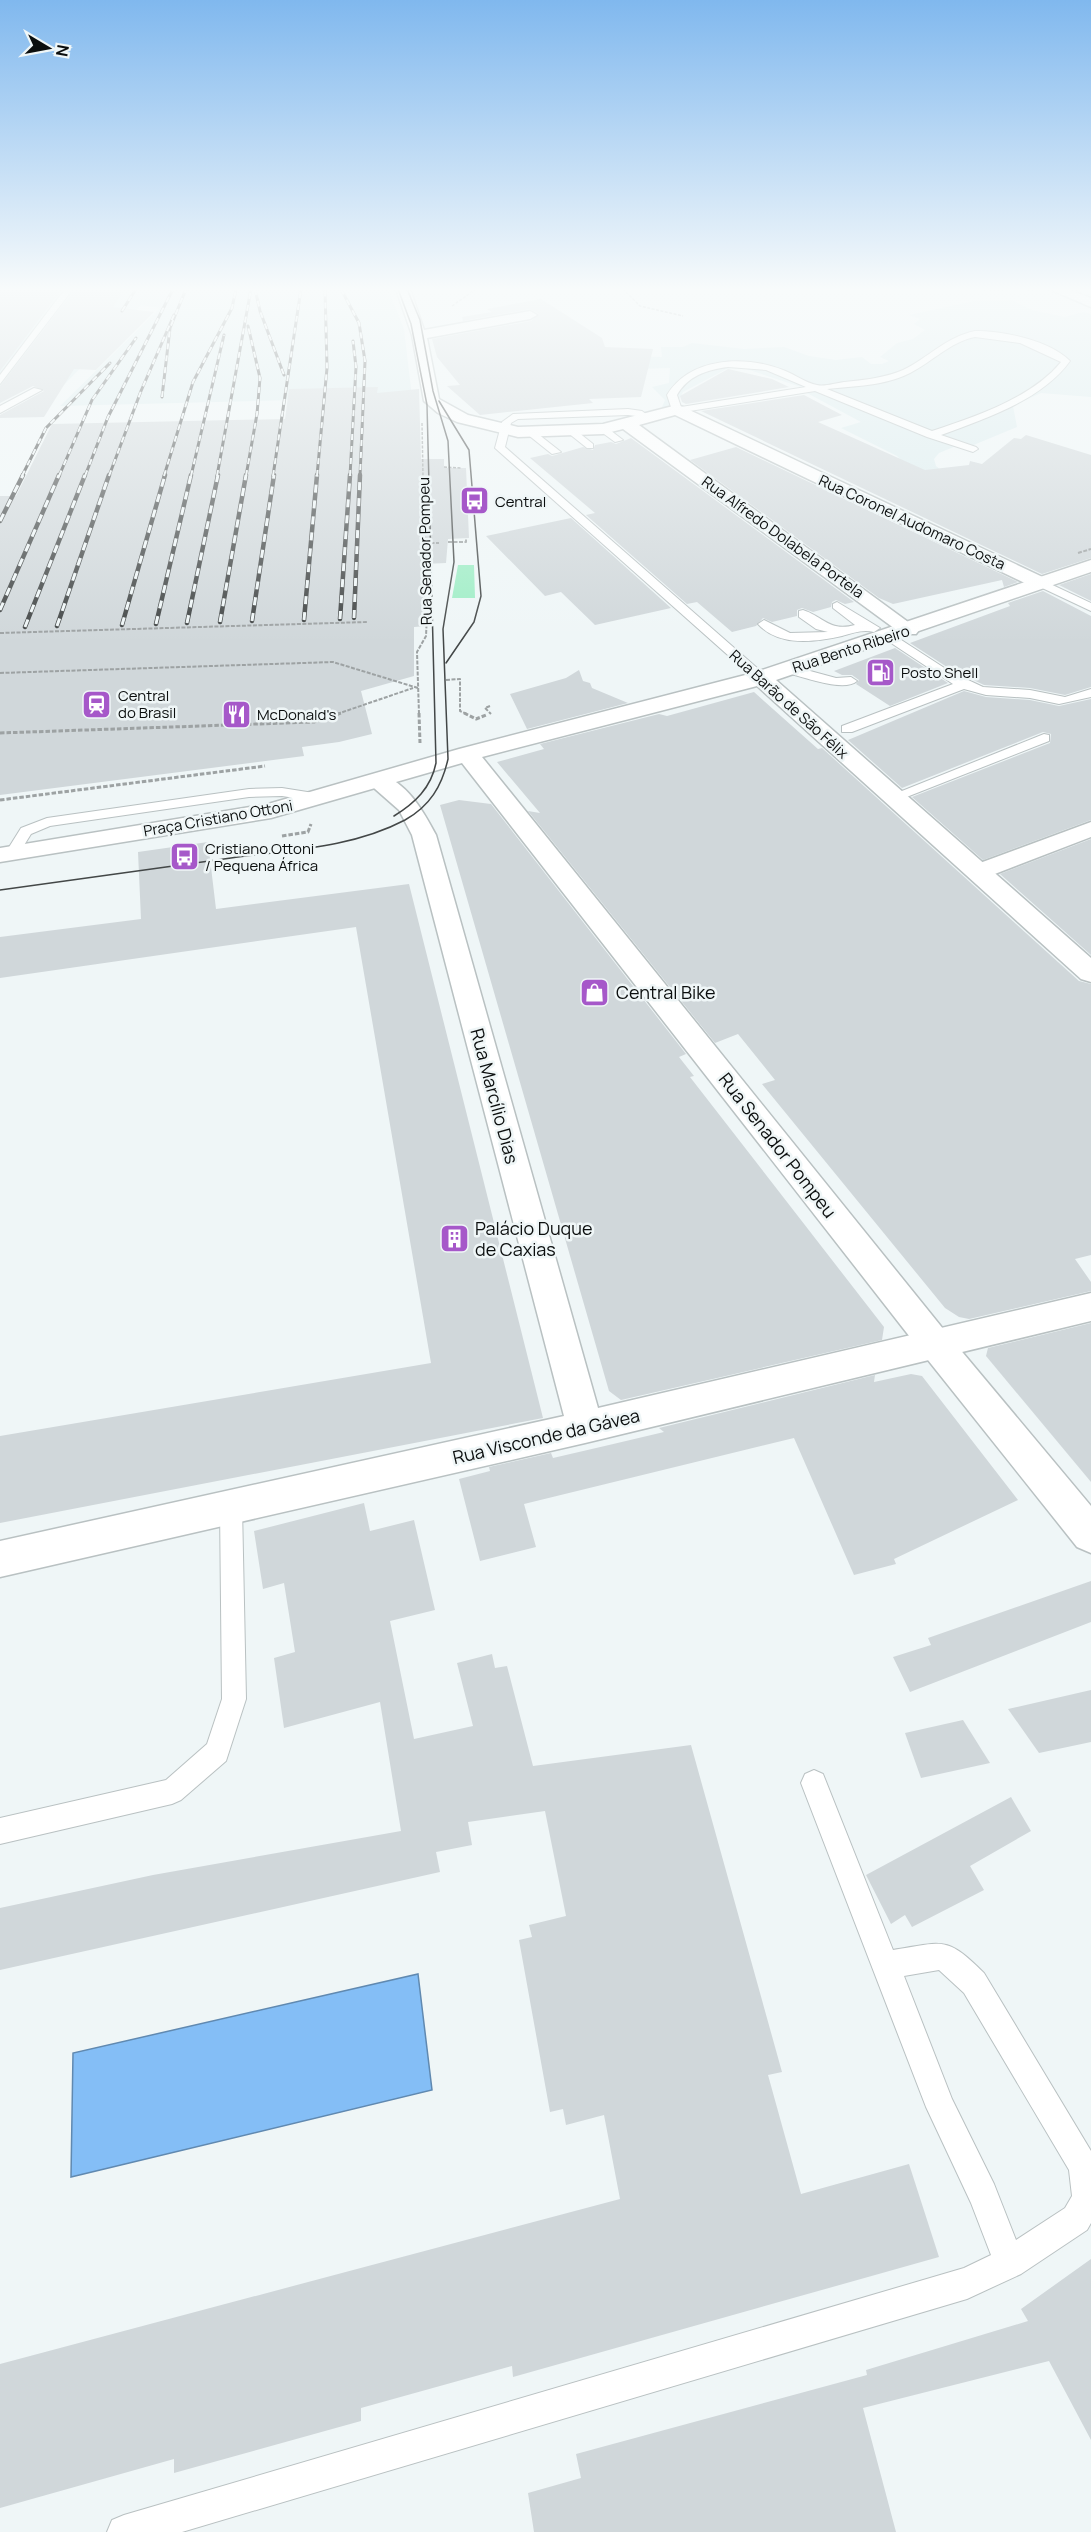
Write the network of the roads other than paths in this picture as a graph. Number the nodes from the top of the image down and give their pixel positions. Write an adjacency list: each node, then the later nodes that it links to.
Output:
1 (441, 407): 8 (street)
2 (675, 407): 6 (lane)
3 (695, 407): 6 (lane)
4 (862, 407): 12 (lane)
5 (997, 407): 12 (lane)
6 (677, 410): 7 (street); 17 (street, Rua Coronel Audomaro Costa)
7 (647, 418): 8 (lane); 11 (street)
8 (503, 430): 10 (street); 28 (lane, Rua Barão de São Félix)
9 (570, 430): 10 (street); 11 (street); 13 (lane)
10 (530, 432): 15 (lane)
11 (623, 432): 24 (street, Rua Alfredo Dolabela Portela)
12 (930, 435): 14 (lane)
13 (590, 446)
14 (974, 448)
15 (556, 452)
16 (1085, 560): 17 (street, Rua Bento Ribeiro)
17 (1042, 584): 19 (lane, Rua Coronel Audomaro Costa); 24 (street, Rua Bento Ribeiro)
18 (837, 606): 22 (lane)
19 (1091, 607)
20 (803, 614): 23 (lane)
21 (764, 624): 23 (lane)
22 (866, 626): 23 (lane); 24 (lane)
23 (844, 632)
24 (900, 633): 25 (lane); 27 (street, Rua Bento Ribeiro)
25 (920, 657): 26 (lane); 30 (lane)
26 (907, 662)
27 (788, 669): 28 (street, Rua Bento Ribeiro); 29 (lane)
28 (761, 678): 34 (street, Rua Bento Ribeiro); 36 (street, Rua Barão de São Félix)
29 (851, 681)
30 (965, 684): 31 (lane); 32 (lane)
31 (1091, 693)
32 (847, 729)
33 (1044, 738): 36 (lane)
34 (467, 754): 35 (street, Praça Cristiano Ottoni); 42 (street, Rua Senador Pompeu)
35 (378, 781): 38 (street, Praça Cristiano Ottoni); 43 (street, Rua Marcílio Dias)
36 (894, 797): 39 (street, Rua Barão de São Félix)
37 (1091, 829): 39 (street)
38 (7, 853)
39 (978, 872): 40 (street, Rua Barão de São Félix)
40 (1091, 973)
41 (1091, 1307): 42 (street, Rua Visconde da Gávea)
42 (936, 1345): 43 (street, Rua Visconde da Gávea); 45 (street, Rua Senador Pompeu)
43 (585, 1427): 44 (street, Rua Visconde da Gávea)
44 (231, 1507): 46 (street, Rua Visconde da Gávea); 48 (lane)
45 (1091, 1534)
46 (0, 1559)
47 (814, 1784): 49 (lane)
48 (0, 1831)
49 (885, 1965): 50 (lane); 50 (lane)
50 (1010, 2263): 51 (lane)
51 (124, 2532)

